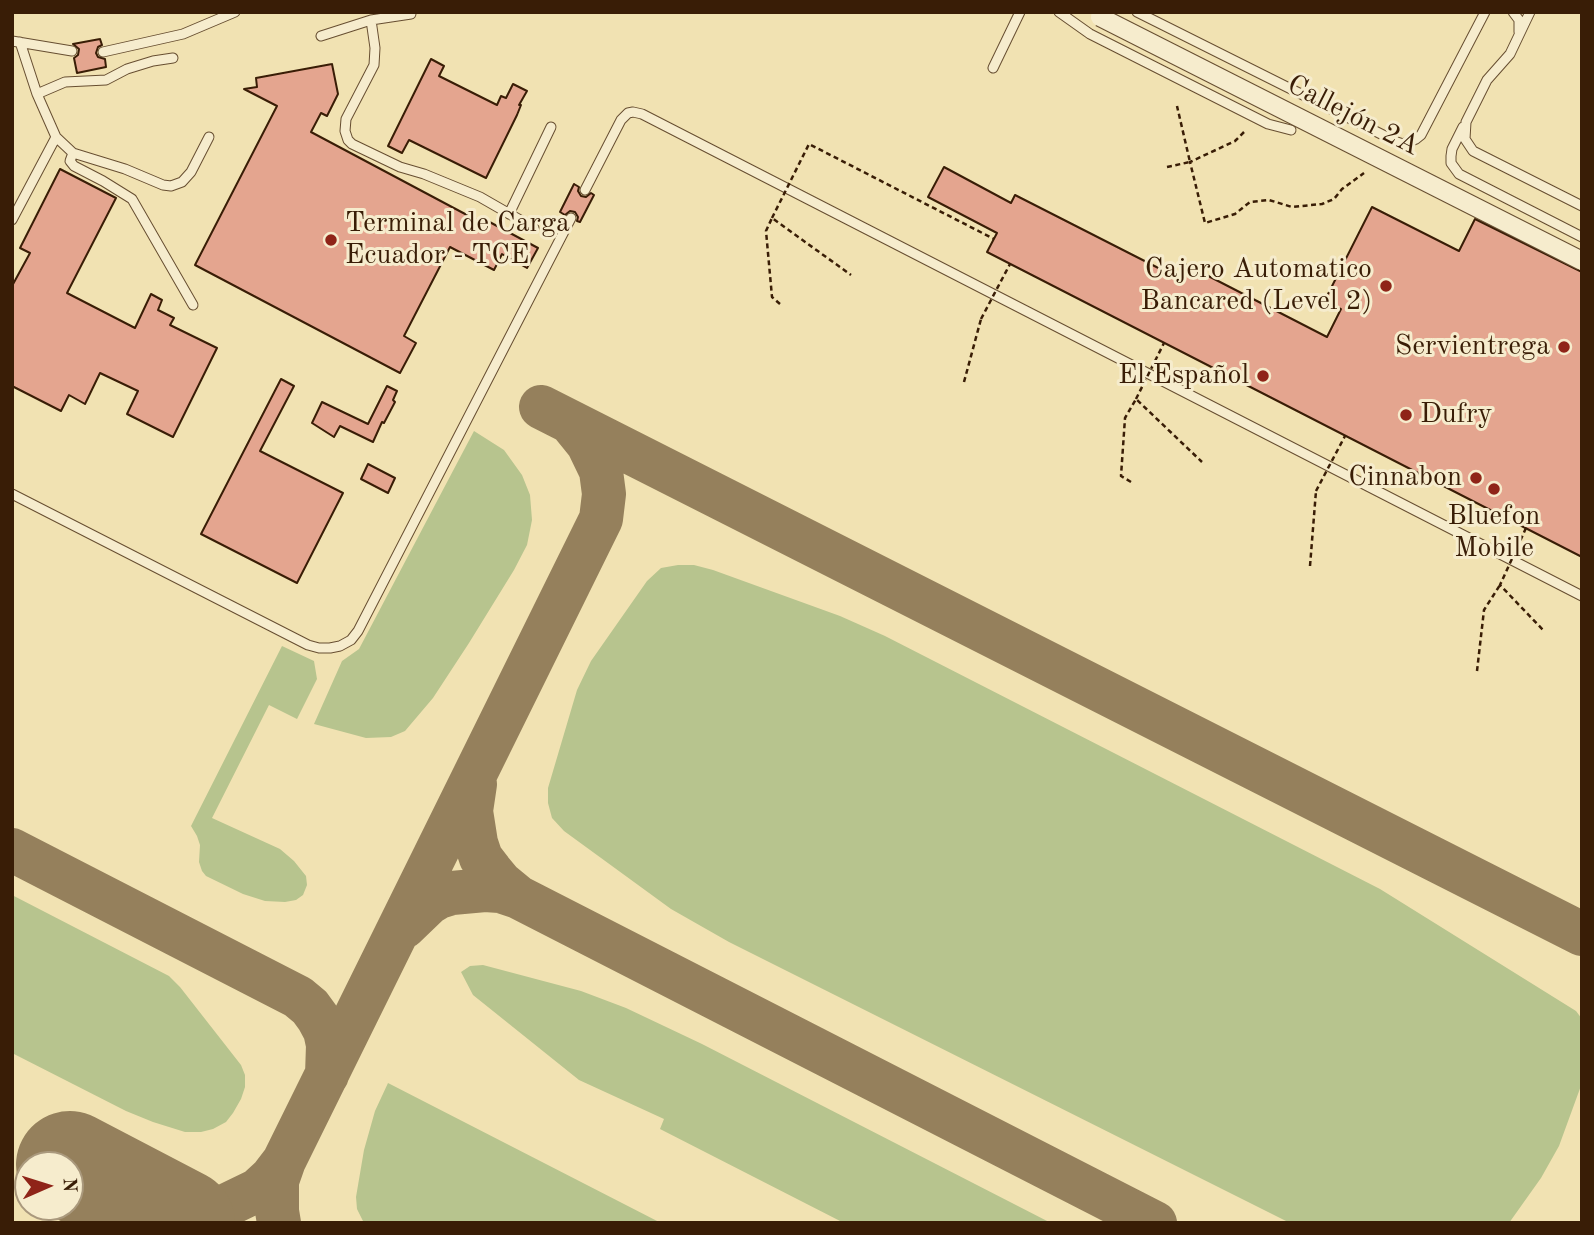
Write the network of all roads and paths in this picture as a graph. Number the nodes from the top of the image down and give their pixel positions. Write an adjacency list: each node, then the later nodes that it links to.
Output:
1 (234, 12): 15 (lane)
2 (1020, 12): 17 (lane)
3 (1059, 12): 22 (lane)
4 (1137, 12): 5 (lane)
5 (1485, 12)
6 (1513, 12): 12 (lane)
7 (1530, 12): 12 (lane)
8 (411, 14): 10 (lane)
9 (1100, 17): 39 (street, Callejón 2A, bridge)
10 (371, 20): 11 (lane); 32 (lane)
11 (321, 36)
12 (1518, 37): 20 (lane)
13 (16, 41): 14 (lane); 18 (lane)
14 (72, 51)
15 (103, 52)
16 (173, 58): 18 (lane)
17 (993, 68)
18 (37, 94): 24 (lane)
19 (1177, 106): 27 (path)
20 (1466, 122): 31 (lane); 37 (lane)
21 (551, 127): 32 (lane)
22 (1291, 130)
23 (1244, 132): 27 (path)
24 (56, 137): 26 (lane); 35 (lane)
25 (209, 137): 26 (lane)
26 (73, 153): 43 (lane)
27 (1190, 162): 28 (path); 29 (path)
28 (1167, 167)
29 (1364, 173)
30 (584, 190): 54 (lane)
31 (1582, 206)
32 (509, 214): 36 (lane)
33 (571, 218): 50 (lane)
34 (772, 218): 38 (path, bridge); 41 (path); 42 (path)
35 (12, 220)
36 (534, 228)
37 (1582, 237)
38 (994, 239)
39 (1582, 261)
40 (1010, 264): 45 (path, bridge)
41 (850, 275)
42 (780, 304)
43 (193, 305)
44 (1164, 343): 46 (path, bridge)
45 (964, 382)
46 (1136, 399): 48 (path); 49 (path)
47 (1345, 436): 52 (path, bridge)
48 (1202, 462)
49 (1131, 482)
50 (12, 494)
51 (1526, 528): 53 (path, bridge)
52 (1310, 566)
53 (1500, 585): 55 (path, bridge); 56 (path)
54 (1582, 596)
55 (1544, 631)
56 (1477, 671)

